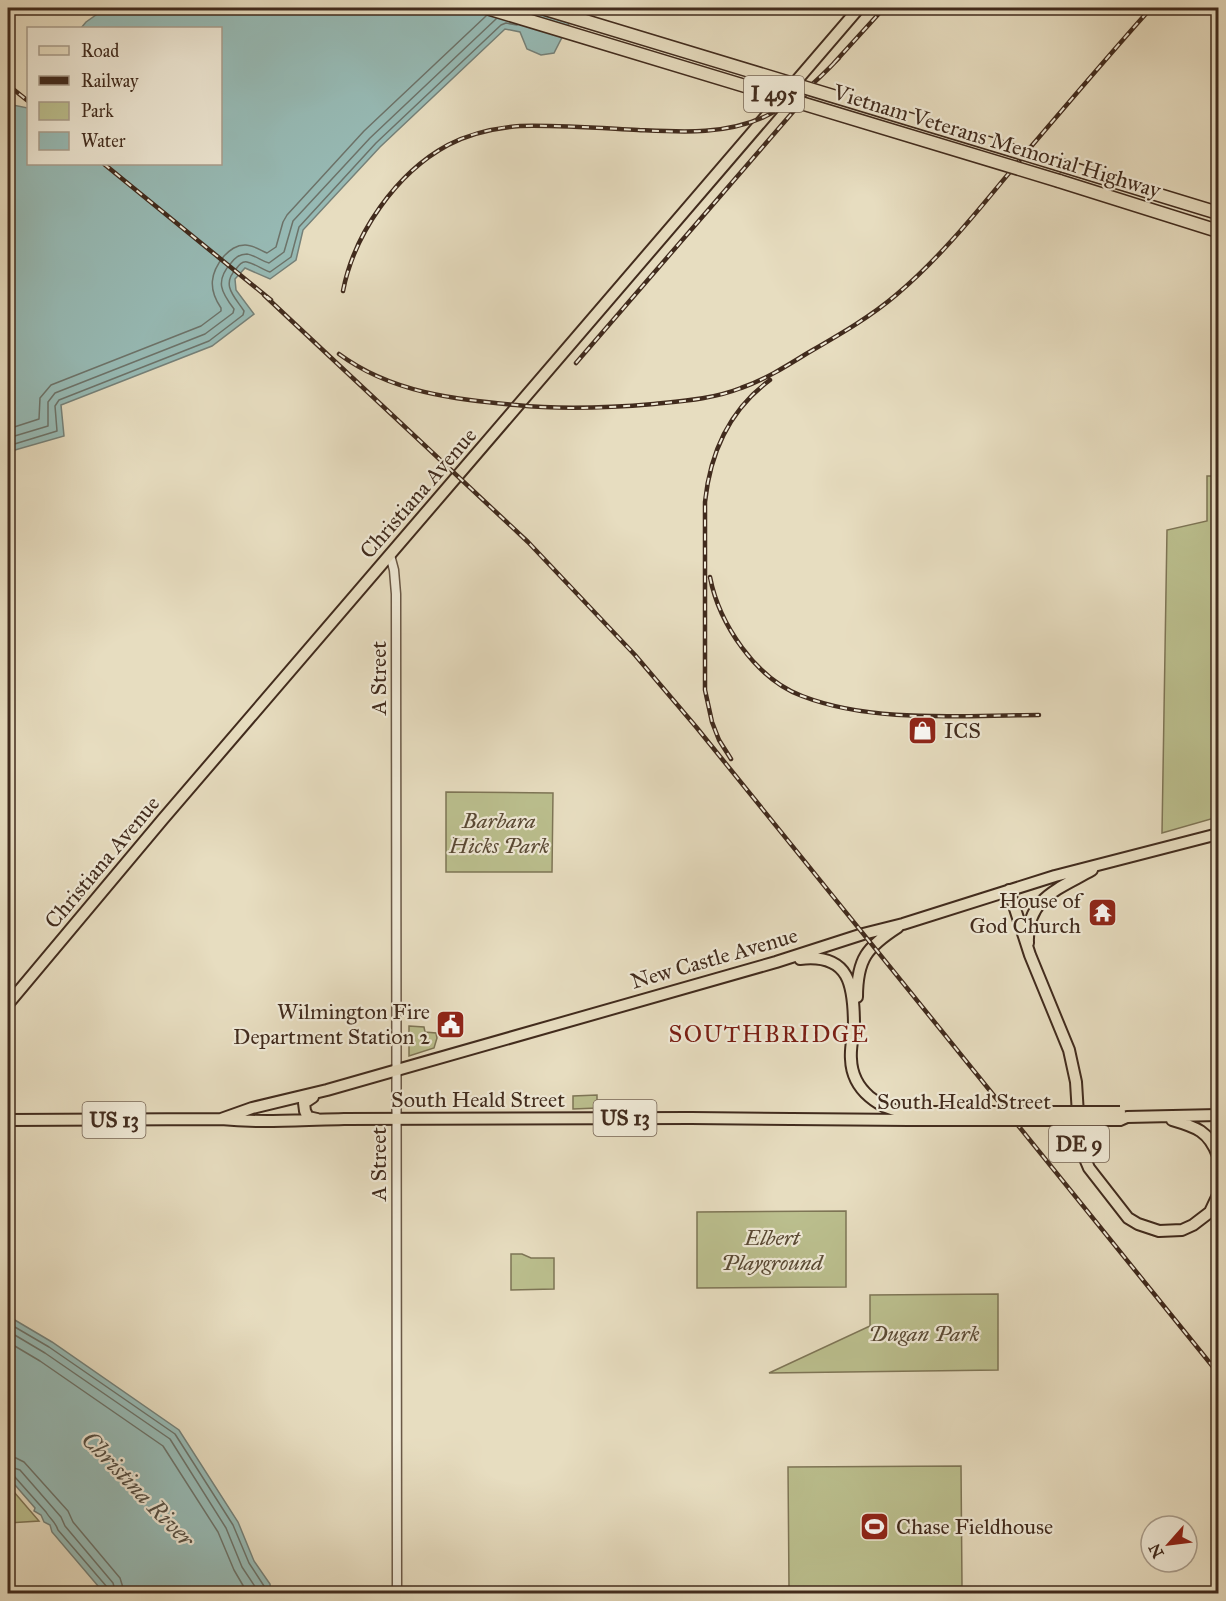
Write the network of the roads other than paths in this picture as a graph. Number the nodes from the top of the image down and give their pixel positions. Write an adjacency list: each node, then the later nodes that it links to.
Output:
1 (488, 8): 5 (highway, Vietnam Veterans Memorial Highway / I 495, bridge)
2 (542, 8): 4 (highway, Vietnam Veterans Memorial Highway / I 495, bridge)
3 (859, 8): 8 (main road, Christiana Avenue)
4 (1218, 213)
5 (1167, 216): 6 (highway, Vietnam Veterans Memorial Highway / I 495); 7 (highway)
6 (1218, 231)
7 (1218, 238)
8 (390, 555): 15 (main road, Christiana Avenue); 17 (street, A Street)
9 (1218, 834): 10 (main road, New Castle Avenue / DE 9)
10 (1106, 862): 11 (main road, New Castle Avenue / DE 9); 13 (main road, DE 9)
11 (1009, 890): 12 (main road, New Castle Avenue / DE 9); 13 (main road)
12 (903, 924): 14 (main road, New Castle Avenue / DE 9); 16 (main road)
13 (1030, 955): 27 (main road, DE 9)
14 (776, 962): 16 (main road, US 13); 17 (main road, New Castle Avenue / US 13)
15 (8, 1004)
16 (854, 1027): 20 (main road, South Heald Street / US 13)
17 (396, 1070): 18 (main road, New Castle Avenue / US 13); 23 (street, A Street)
18 (327, 1090): 22 (main road, New Castle Avenue / US 13); 25 (main road)
19 (1218, 1115): 21 (main road, South Heald Street / US 13)
20 (909, 1116): 21 (main road, South Heald Street / US 13, bridge); 23 (main road, South Heald Street / US 13)
21 (1161, 1116): 26 (main road)
22 (221, 1119): 24 (main road, South Heald Street / US 13); 25 (main road, South Heald Street / US 13)
23 (396, 1119): 25 (main road, South Heald Street / US 13); 28 (street, A Street)
24 (8, 1120)
25 (320, 1120)
26 (1218, 1156)
27 (1218, 1195)
28 (397, 1593)

